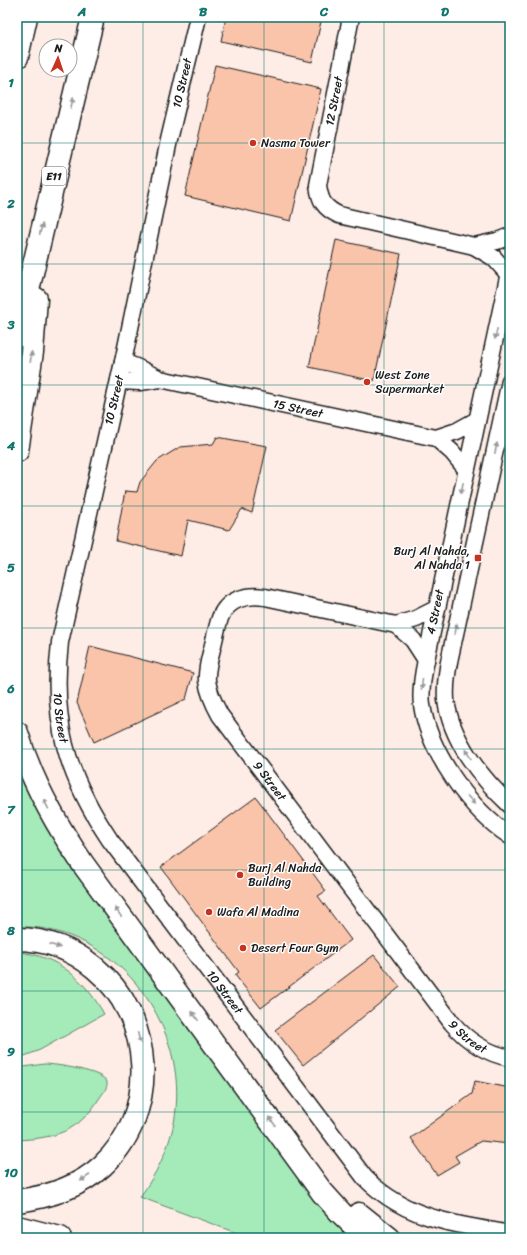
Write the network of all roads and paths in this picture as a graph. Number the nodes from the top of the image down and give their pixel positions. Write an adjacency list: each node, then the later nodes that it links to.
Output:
1 (26, 17): 5 (main road)
2 (93, 17): 8 (main road, E11, one-way to 2)
3 (198, 17): 11 (street, 10 Street)
4 (350, 17): 7 (street, 12 Street)
5 (17, 57)
6 (510, 236): 7 (street)
7 (474, 246): 9 (street)
8 (35, 257): 10 (main road, E11); 17 (main road, one-way to 8)
9 (509, 271): 15 (street, 4 Street, one-way to 15)
10 (17, 336)
11 (123, 362): 12 (street); 14 (street, 10 Street)
12 (160, 380): 14 (street); 16 (street, 15 Street)
13 (510, 380): 23 (street, 4 Street, one-way to 13)
14 (119, 381): 30 (street, 10 Street)
15 (477, 420): 16 (street); 18 (street, 4 Street)
16 (436, 438): 18 (street)
17 (17, 451)
18 (466, 469): 19 (street, 4 Street, one-way to 19)
19 (436, 609): 20 (street); 21 (street, 4 Street)
20 (396, 625): 21 (street); 26 (street, 9 Street)
21 (426, 660): 24 (street, 4 Street, one-way to 24)
22 (17, 733): 27 (main road, one-way to 22)
23 (510, 805)
24 (510, 836)
25 (17, 939): 28 (main road, one-way to 28)
26 (510, 1058)
27 (290, 1146): 32 (main road); 33 (main road)
28 (17, 1201)
29 (17, 1227): 31 (main road)
30 (510, 1234)
31 (60, 1238)
32 (367, 1238)
33 (389, 1238)

